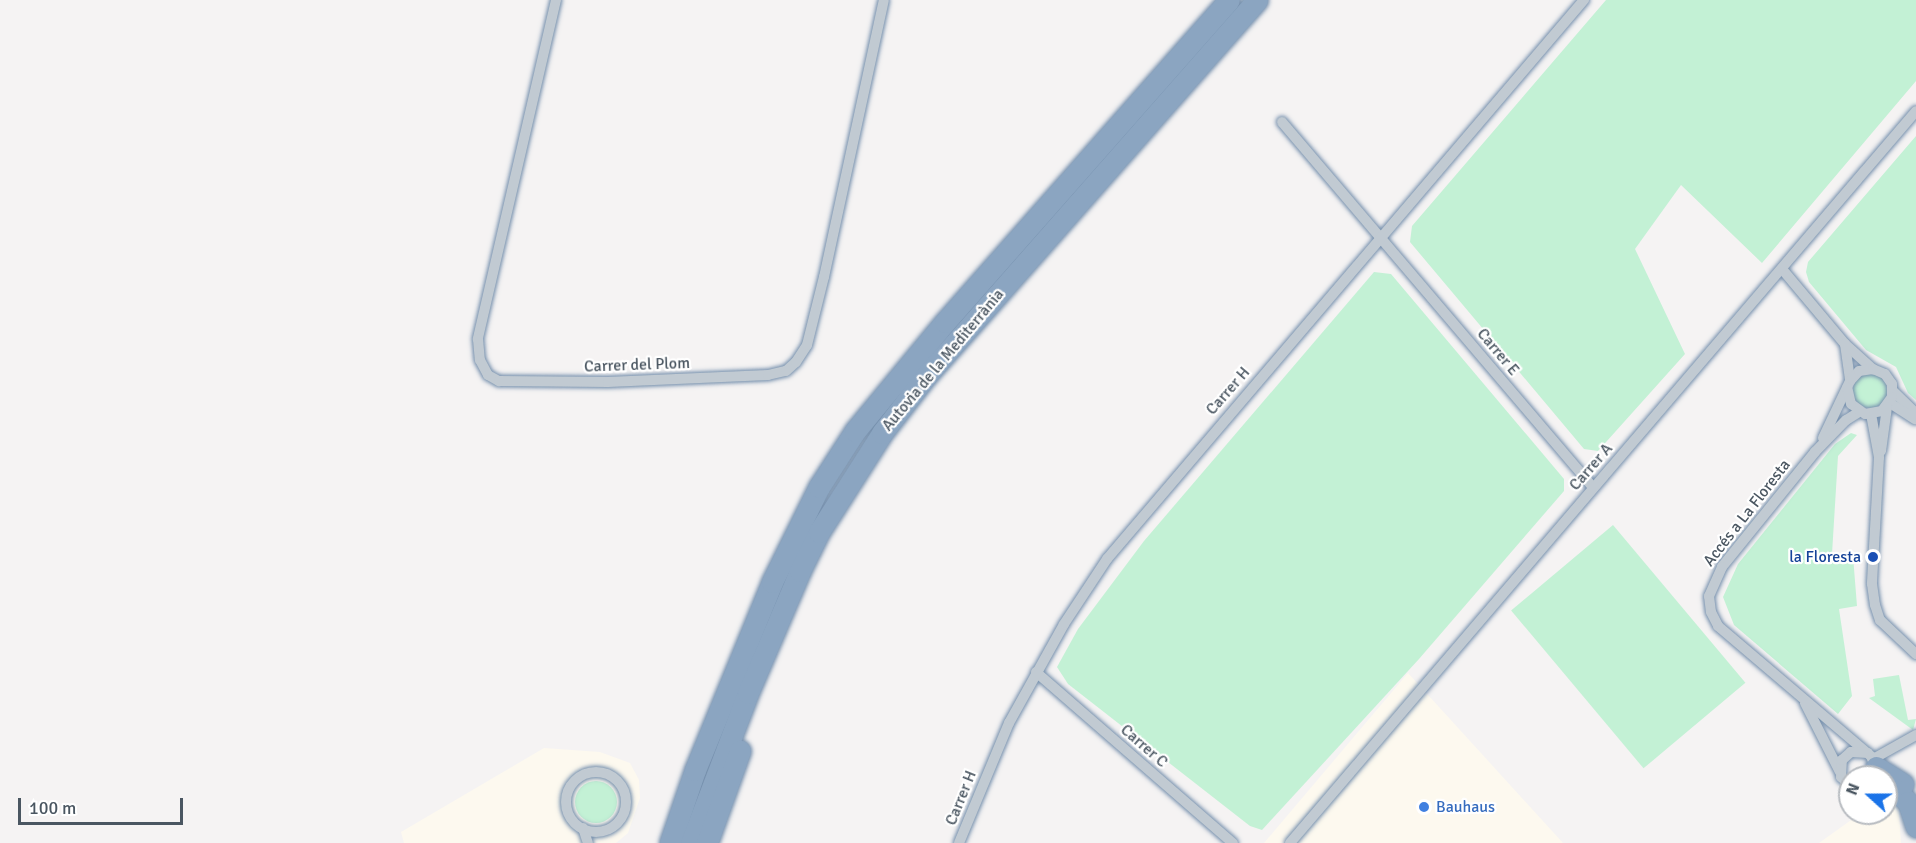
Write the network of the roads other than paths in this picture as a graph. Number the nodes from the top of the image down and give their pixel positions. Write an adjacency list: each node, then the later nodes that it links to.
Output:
1 (556, 0): 2 (street, Carrer del Plom)
2 (884, 0)
3 (1229, 0): 22 (highway, Autovia de la Mediterrània)
4 (1257, 0): 20 (highway, Autovia de la Mediterrània)
5 (1584, 0): 8 (street, Carrer H)
6 (1916, 111): 9 (street, Carrer A)
7 (1282, 122): 8 (street, Carrer E)
8 (1380, 237): 21 (street, Carrer E); 24 (street, Carrer H)
9 (1782, 269): 10 (street); 21 (street, Carrer A)
10 (1845, 344): 11 (street); 12 (street)
11 (1873, 369): 12 (street); 13 (street)
12 (1849, 384): 15 (street); 18 (street, Accés a La Floresta)
13 (1893, 391): 14 (street); 16 (street)
14 (1888, 405): 15 (street); 17 (street); 19 (street)
15 (1865, 413): 18 (street, Accés a La Floresta); 19 (street)
16 (1916, 413)
17 (1916, 419)
18 (1815, 452): 25 (street, Accés a La Floresta)
19 (1879, 457): 23 (street)
20 (847, 486): 42 (highway, Autovia de la Mediterrània); 43 (highway)
21 (1593, 487): 46 (street, Carrer A)
22 (794, 533): 40 (highway); 41 (highway, Autovia de la Mediterrània)
23 (1916, 654)
24 (1036, 672): 44 (street, Carrer H); 45 (street, Carrer C)
25 (1803, 700): 29 (street, Accés a La Floresta); 31 (street, Accés a La Floresta)
26 (1916, 735): 30 (street)
27 (1841, 765): 28 (street)
28 (1872, 765)
29 (1873, 765)
30 (1877, 765)
31 (1838, 768)
32 (1898, 782): 34 (highway)
33 (1898, 791): 35 (highway)
34 (1916, 793)
35 (1916, 827)
36 (583, 828): 37 (street); 37 (street); 38 (street)
37 (607, 830): 39 (street)
38 (588, 843)
39 (598, 843)
40 (655, 843)
41 (670, 843)
42 (691, 843)
43 (706, 843)
44 (960, 843)
45 (1233, 843)
46 (1290, 843)

